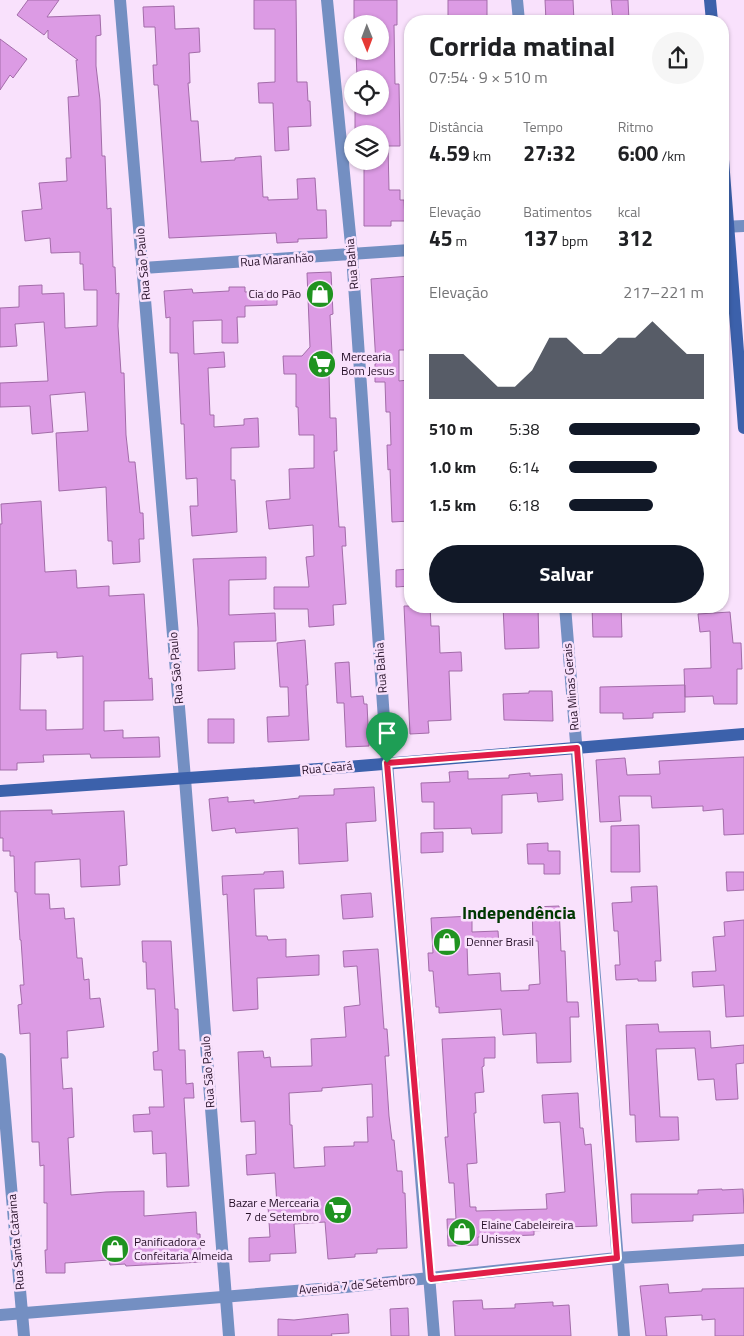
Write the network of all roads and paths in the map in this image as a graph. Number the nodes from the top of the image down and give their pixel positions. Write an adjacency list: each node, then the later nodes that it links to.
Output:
1 (120, 0): 12 (street, Rua São Paulo)
2 (327, 0): 10 (street, Rua Bahia)
3 (517, 0): 5 (street)
4 (710, 0): 6 (street)
5 (518, 15)
6 (711, 15)
7 (744, 226): 8 (street)
8 (729, 227)
9 (404, 251): 10 (street, Rua Maranhão)
10 (352, 255): 12 (street, Rua Maranhão); 17 (street, Rua Bahia)
11 (729, 260): 13 (street)
12 (143, 268): 18 (street, Rua São Paulo)
13 (744, 428)
14 (566, 613): 16 (street, Rua Minas Gerais)
15 (744, 734): 16 (street, Rua Ceará)
16 (577, 748): 17 (street, Rua Ceará); 22 (street, Rua Minas Gerais)
17 (387, 763): 18 (street, Rua Ceará); 23 (street, Rua Bahia)
18 (185, 779): 19 (street, Rua Ceará); 24 (street, Rua São Paulo)
19 (0, 791)
20 (0, 1059): 25 (street, Rua Santa Catarina)
21 (744, 1250): 22 (street, Avenida 7 de Setembro)
22 (617, 1258): 23 (street, Avenida 7 de Setembro); 30 (street, Rua Minas Gerais)
23 (431, 1279): 24 (street, Avenida 7 de Setembro); 29 (street, Rua Bahia)
24 (226, 1295): 25 (street, Avenida 7 de Setembro); 28 (street, Rua São Paulo)
25 (22, 1313): 26 (street, Avenida 7 de Setembro); 27 (street, Rua Santa Catarina)
26 (0, 1315)
27 (24, 1336)
28 (229, 1336)
29 (434, 1336)
30 (624, 1336)

